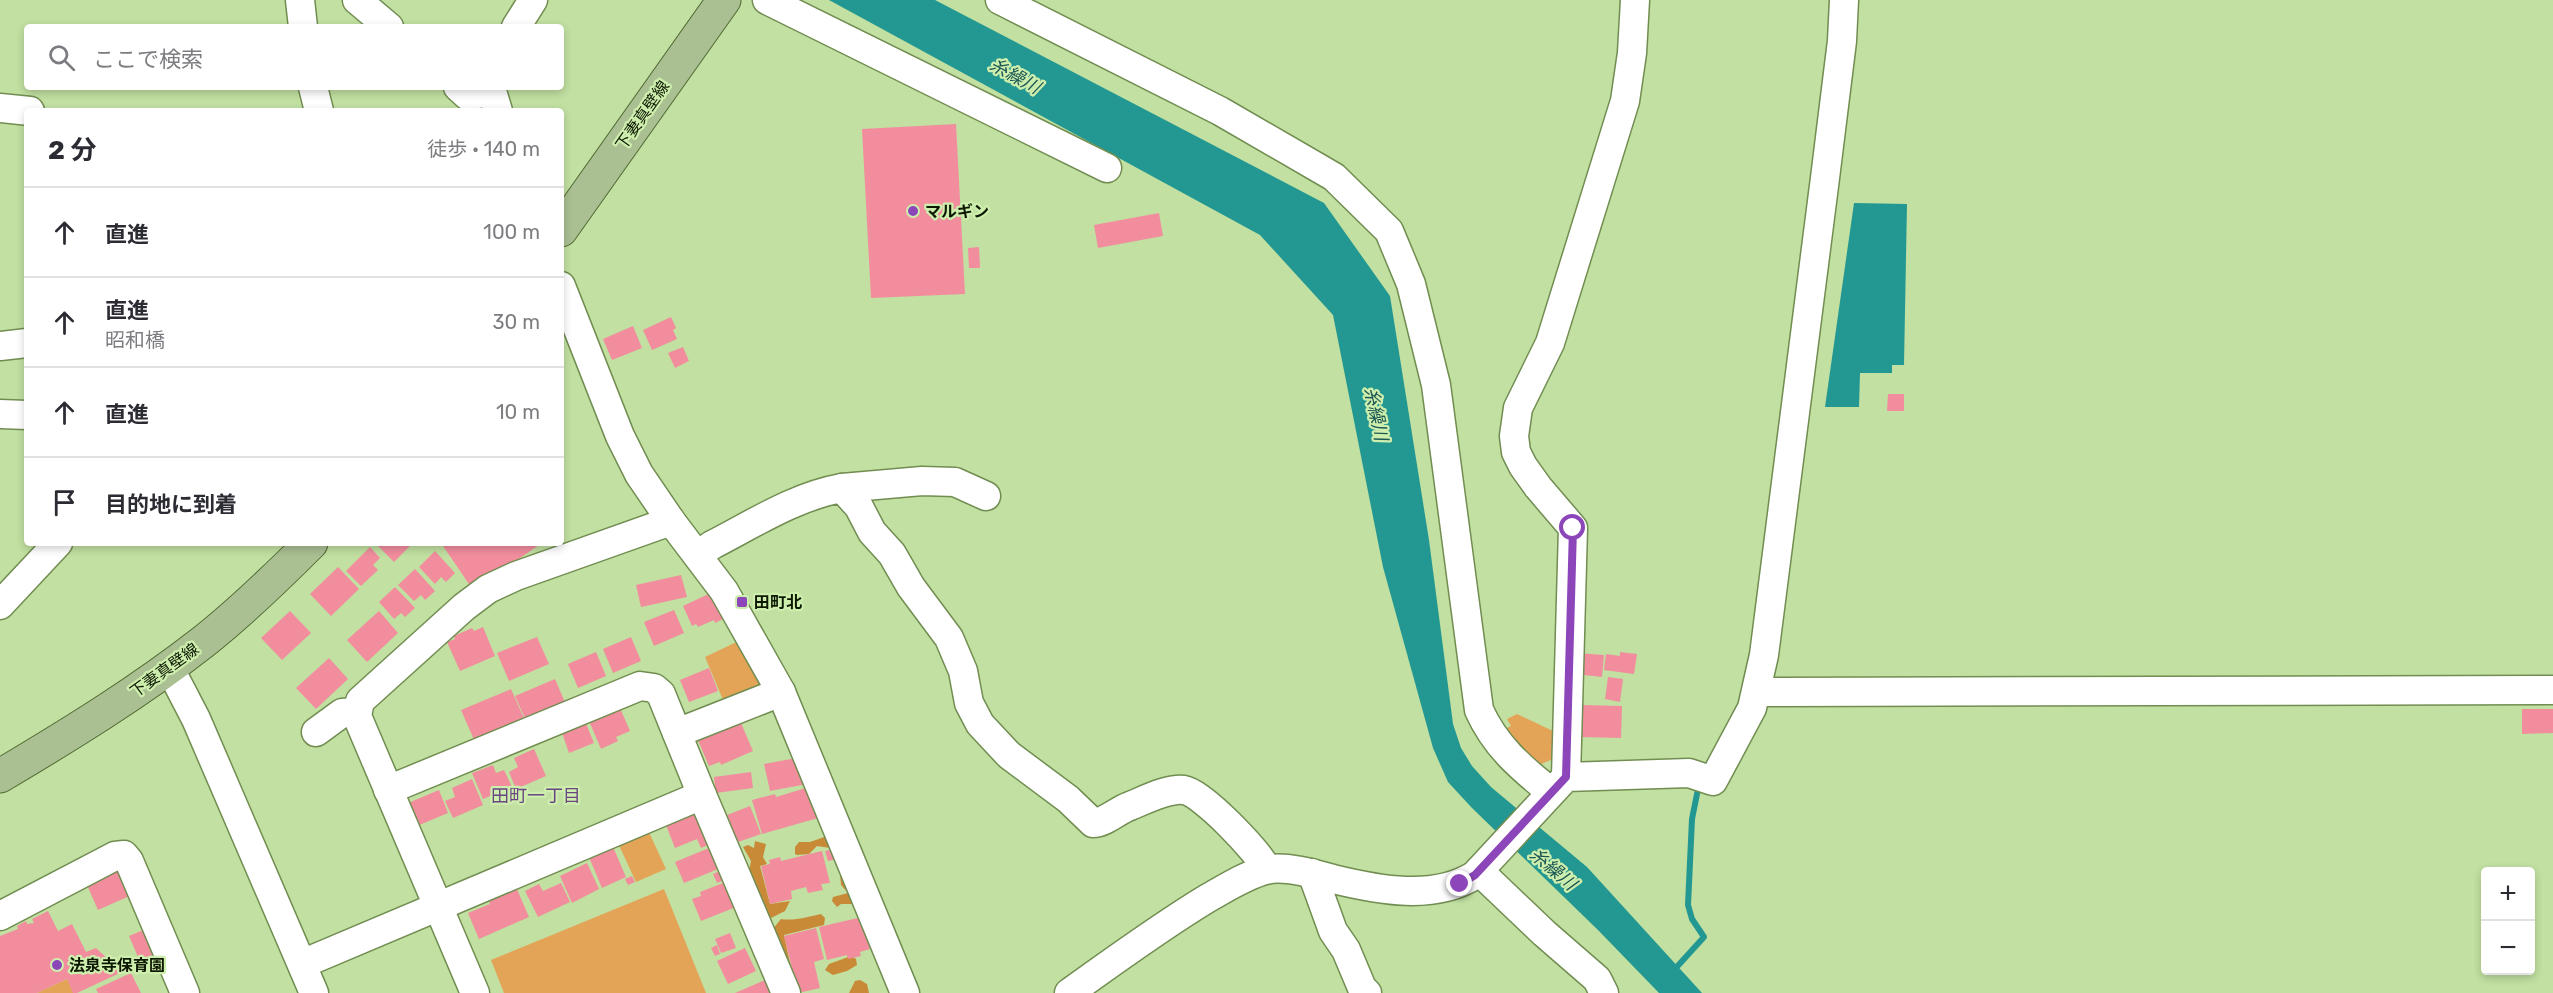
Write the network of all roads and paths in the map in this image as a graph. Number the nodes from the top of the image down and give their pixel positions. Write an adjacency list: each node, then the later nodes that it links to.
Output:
1 (300, 0): 9 (street)
2 (357, 0): 10 (street)
3 (533, 0): 11 (street)
4 (724, 0): 19 (main road, 下妻真壁線)
5 (767, 0): 18 (street)
6 (1000, 0): 41 (street)
7 (1635, 0): 41 (street)
8 (1844, 0): 36 (street)
9 (303, 24)
10 (385, 24)
11 (518, 24)
12 (314, 90): 15 (street)
13 (464, 95): 16 (street)
14 (0, 108): 17 (street)
15 (318, 108)
16 (497, 108)
17 (24, 110)
18 (1107, 168)
19 (564, 226)
20 (564, 294): 27 (street)
21 (24, 343): 22 (street)
22 (0, 346)
23 (0, 414): 24 (street)
24 (24, 415)
25 (842, 488): 26 (street); 31 (street); 45 (street)
26 (986, 496)
27 (670, 521): 30 (street); 31 (street)
28 (55, 546): 32 (street)
29 (308, 546): 33 (main road, 下妻真壁線)
30 (562, 550): 37 (street)
31 (698, 555): 35 (street)
32 (0, 605)
33 (169, 667): 40 (main road, 下妻真壁線); 49 (street)
34 (2553, 690): 36 (street)
35 (781, 692): 39 (street); 54 (street)
36 (1757, 692): 41 (street)
37 (357, 712): 38 (street); 42 (street)
38 (316, 732)
39 (677, 733): 42 (street); 43 (street)
40 (0, 776)
41 (1554, 789): 44 (street)
42 (388, 790): 47 (street)
43 (702, 795): 47 (street); 53 (street)
44 (1482, 867): 46 (street); 57 (street)
45 (1267, 869): 46 (street); 55 (street)
46 (1312, 873): 56 (street)
47 (439, 908): 49 (street); 52 (street)
48 (0, 916): 50 (street)
49 (302, 964): 51 (street)
50 (185, 993)
51 (314, 993)
52 (475, 993)
53 (786, 993)
54 (905, 993)
55 (1069, 993)
56 (1367, 993)
57 (1604, 993)

